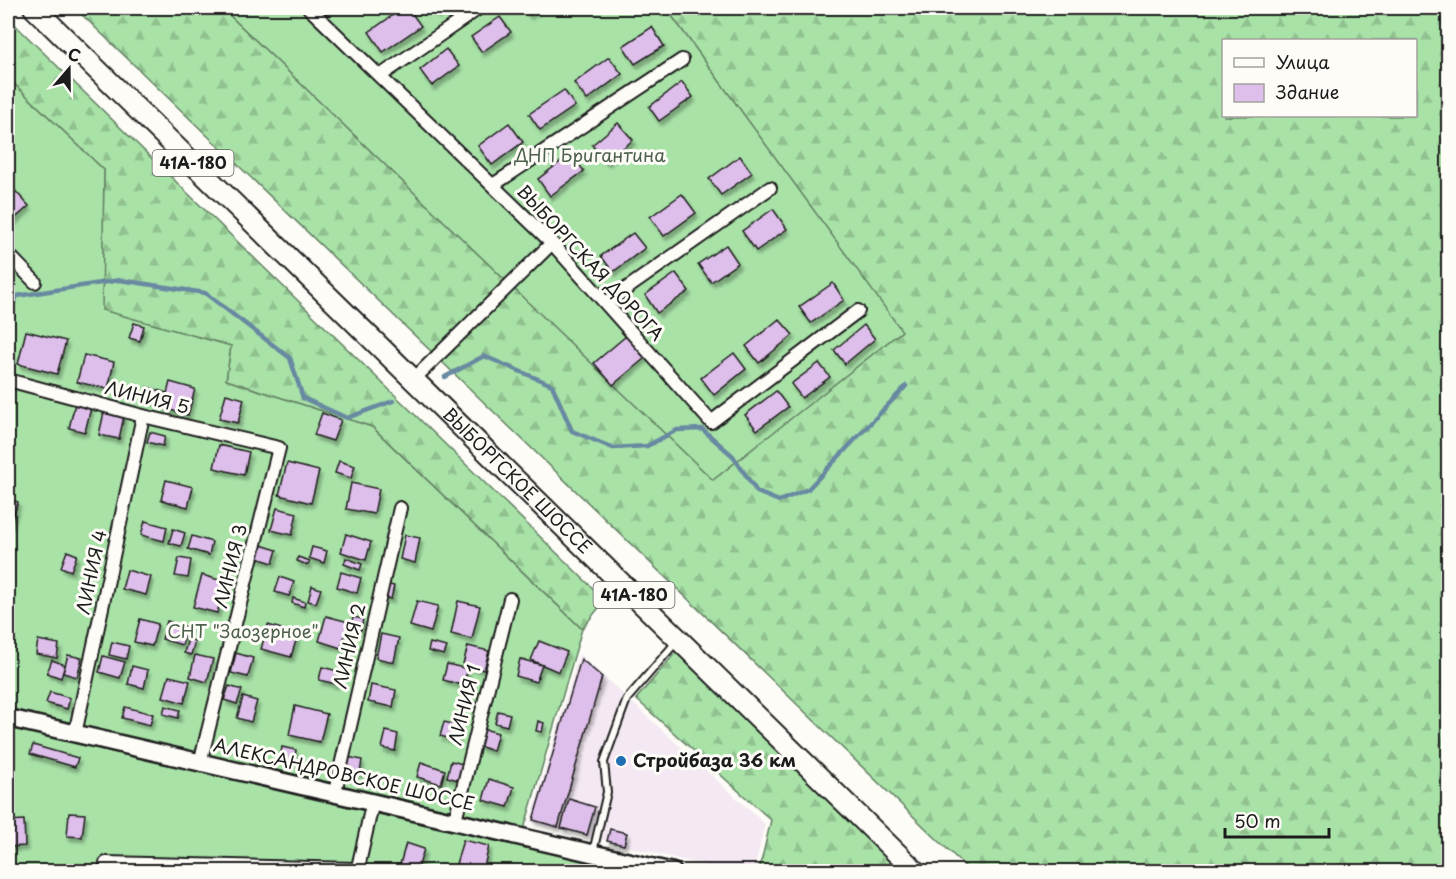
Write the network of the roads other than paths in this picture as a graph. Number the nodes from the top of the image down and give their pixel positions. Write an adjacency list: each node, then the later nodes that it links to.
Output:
1 (34, 8): 13 (main road, ВЫБОРГСКОЕ ШОССЕ / 41А-180)
2 (309, 8): 5 (street, ВЫБОРГСКАЯ ДОРОГА)
3 (479, 8): 5 (street)
4 (682, 60): 6 (street)
5 (381, 76): 6 (street, ВЫБОРГСКАЯ ДОРОГА)
6 (493, 185): 8 (street, ВЫБОРГСКАЯ ДОРОГА)
7 (770, 188): 11 (street)
8 (552, 243): 11 (street, ВЫБОРГСКАЯ ДОРОГА); 13 (street)
9 (8, 254): 10 (street)
10 (35, 282)
11 (606, 303): 12 (street, ВЫБОРГСКАЯ ДОРОГА)
12 (858, 311)
13 (414, 379): 19 (main road, ВЫБОРГСКОЕ ШОССЕ / 41А-180)
14 (8, 380): 15 (street, ЛИНИЯ 5)
15 (143, 417): 16 (street, ЛИНИЯ 5); 21 (street, ЛИНИЯ 4)
16 (279, 448): 22 (street, ЛИНИЯ 3)
17 (400, 508): 23 (street, ЛИНИЯ 2)
18 (510, 599): 25 (street, ЛИНИЯ 1)
19 (679, 640): 26 (lane); 30 (main road, ВЫБОРГСКОЕ ШОССЕ / 41А-180)
20 (8, 718): 21 (street, АЛЕКСАНДРОВСКОЕ ШОССЕ)
21 (75, 734): 22 (street, АЛЕКСАНДРОВСКОЕ ШОССЕ)
22 (200, 763): 23 (street, АЛЕКСАНДРОВСКОЕ ШОССЕ)
23 (334, 792): 24 (street, АЛЕКСАНДРОВСКОЕ ШОССЕ)
24 (373, 801): 25 (street, АЛЕКСАНДРОВСКОЕ ШОССЕ); 28 (street)
25 (455, 820): 26 (street, АЛЕКСАНДРОВСКОЕ ШОССЕ)
26 (593, 853): 29 (street, АЛЕКСАНДРОВСКОЕ ШОССЕ)
27 (106, 863): 28 (street)
28 (357, 870)
29 (673, 872)
30 (916, 872)

